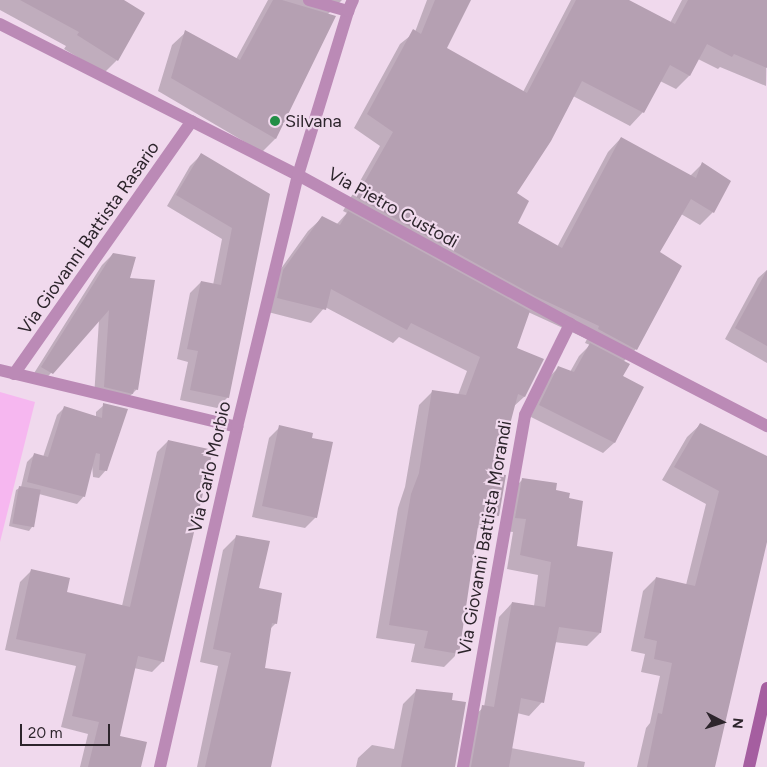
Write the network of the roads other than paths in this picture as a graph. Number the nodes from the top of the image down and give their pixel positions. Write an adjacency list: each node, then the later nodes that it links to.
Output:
1 (309, 0): 2 (street)
2 (350, 5): 5 (street, Via Carlo Morbio)
3 (0, 24): 4 (street, Via Pietro Custodi)
4 (192, 121): 5 (street, Via Pietro Custodi); 8 (street, Via Giovanni Battista Rasario)
5 (298, 175): 6 (street, Via Pietro Custodi); 10 (street, Via Carlo Morbio)
6 (570, 324): 9 (street, Via Pietro Custodi); 13 (street, Via Giovanni Battista Morandi)
7 (0, 370): 8 (street)
8 (14, 374): 10 (street)
9 (767, 426)
10 (237, 427): 12 (street, Via Carlo Morbio)
11 (767, 688): 14 (street)
12 (160, 767)
13 (463, 767)
14 (749, 767)

